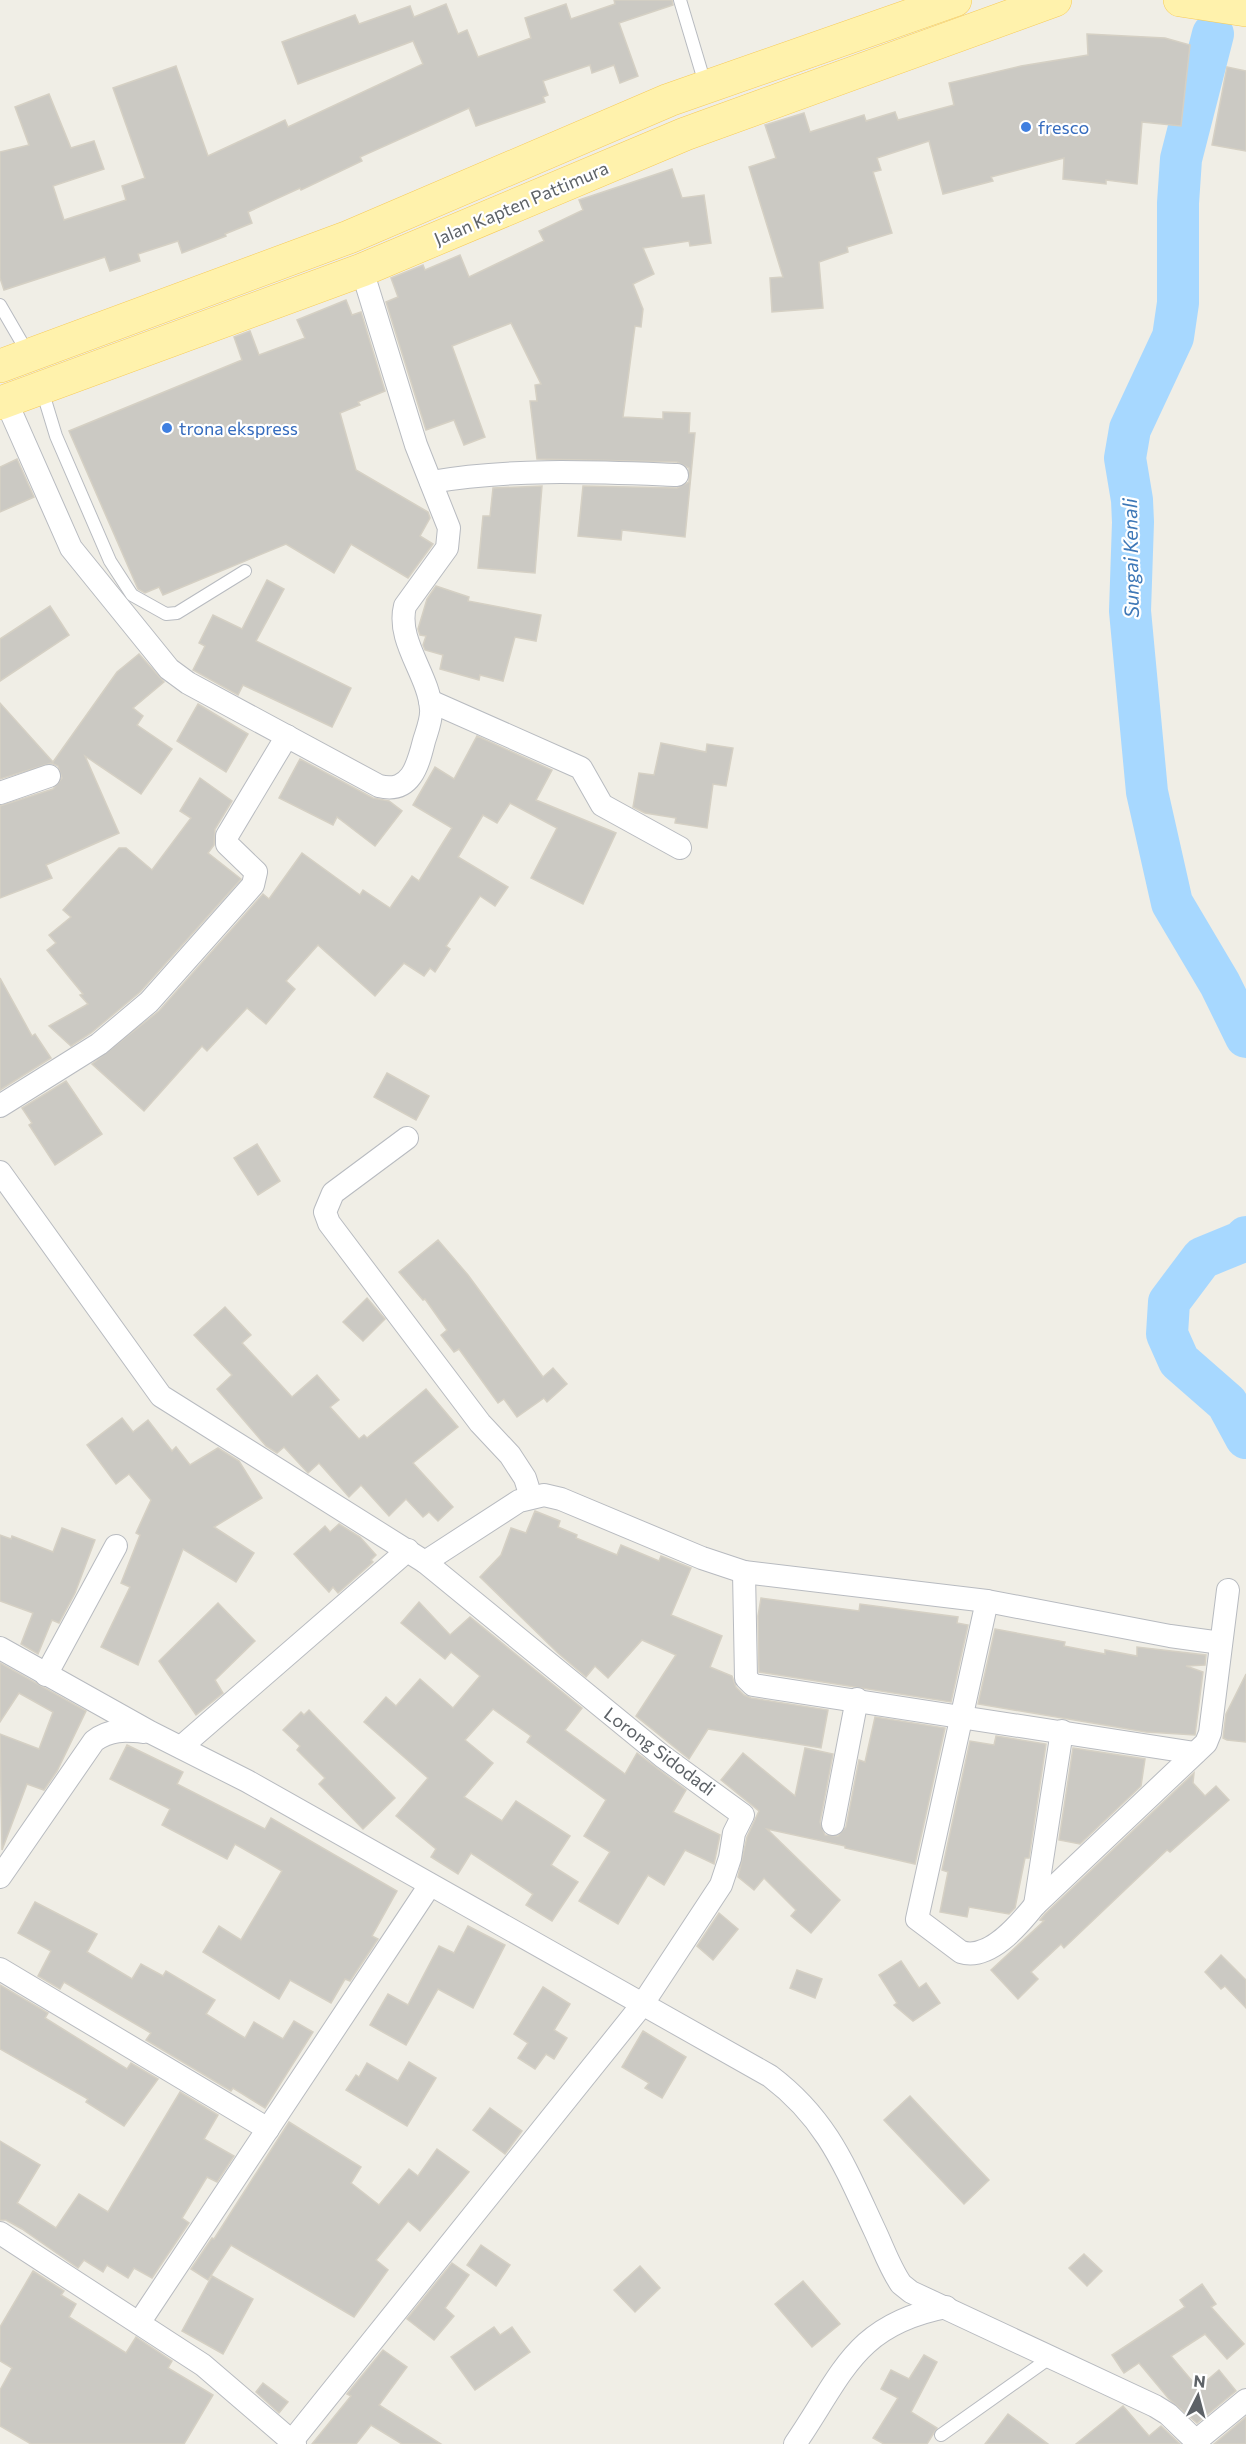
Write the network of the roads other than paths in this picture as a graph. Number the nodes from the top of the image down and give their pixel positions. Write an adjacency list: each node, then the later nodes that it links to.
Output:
1 (680, 0): 6 (lane)
2 (955, 0): 6 (main road, Jalan Kapten Pattimura)
3 (1180, 0): 5 (main road)
4 (1046, 1): 7 (main road, Jalan Kapten Pattimura)
5 (1246, 10)
6 (707, 88): 7 (main road); 10 (main road, Jalan Kapten Pattimura)
7 (719, 122): 8 (main road, Jalan Kapten Pattimura)
8 (362, 270): 11 (main road, Jalan Kapten Pattimura); 14 (street)
9 (0, 305): 10 (lane)
10 (15, 361)
11 (41, 389): 12 (main road, Jalan Kapten Pattimura); 15 (lane)
12 (3, 402): 17 (street)
13 (677, 475): 14 (street)
14 (431, 483): 16 (street)
15 (245, 572)
16 (430, 701): 17 (street); 20 (street)
17 (287, 736): 21 (street)
18 (49, 776): 19 (street)
19 (0, 793)
20 (680, 848)
21 (0, 1106)
22 (407, 1138): 24 (street)
23 (0, 1172): 26 (street)
24 (531, 1497): 26 (street); 27 (street)
25 (116, 1546): 32 (street)
26 (416, 1556): 37 (street); 44 (street, Lorong Sidodadi)
27 (744, 1572): 29 (street); 33 (street)
28 (1227, 1590): 30 (street)
29 (987, 1601): 30 (street); 34 (street)
30 (1221, 1643): 38 (street)
31 (0, 1648): 32 (street)
32 (46, 1675): 36 (street)
33 (856, 1699): 34 (street); 39 (street)
34 (962, 1716): 35 (street); 42 (street)
35 (1062, 1731): 38 (street); 42 (street)
36 (150, 1732): 37 (street); 40 (street)
37 (181, 1747): 41 (street)
38 (1195, 1753): 42 (street)
39 (833, 1824)
40 (0, 1877)
41 (430, 1885): 44 (street); 45 (street)
42 (1035, 1905)
43 (0, 1969): 45 (street)
44 (642, 2005): 47 (street); 53 (street)
45 (268, 2129): 48 (street)
46 (0, 2233): 48 (street)
47 (946, 2307): 49 (street); 54 (street)
48 (139, 2324): 53 (street)
49 (1051, 2357): 51 (lane); 52 (street)
50 (1246, 2400): 52 (street)
51 (941, 2435)
52 (1197, 2442)
53 (293, 2443)
54 (795, 2444)

